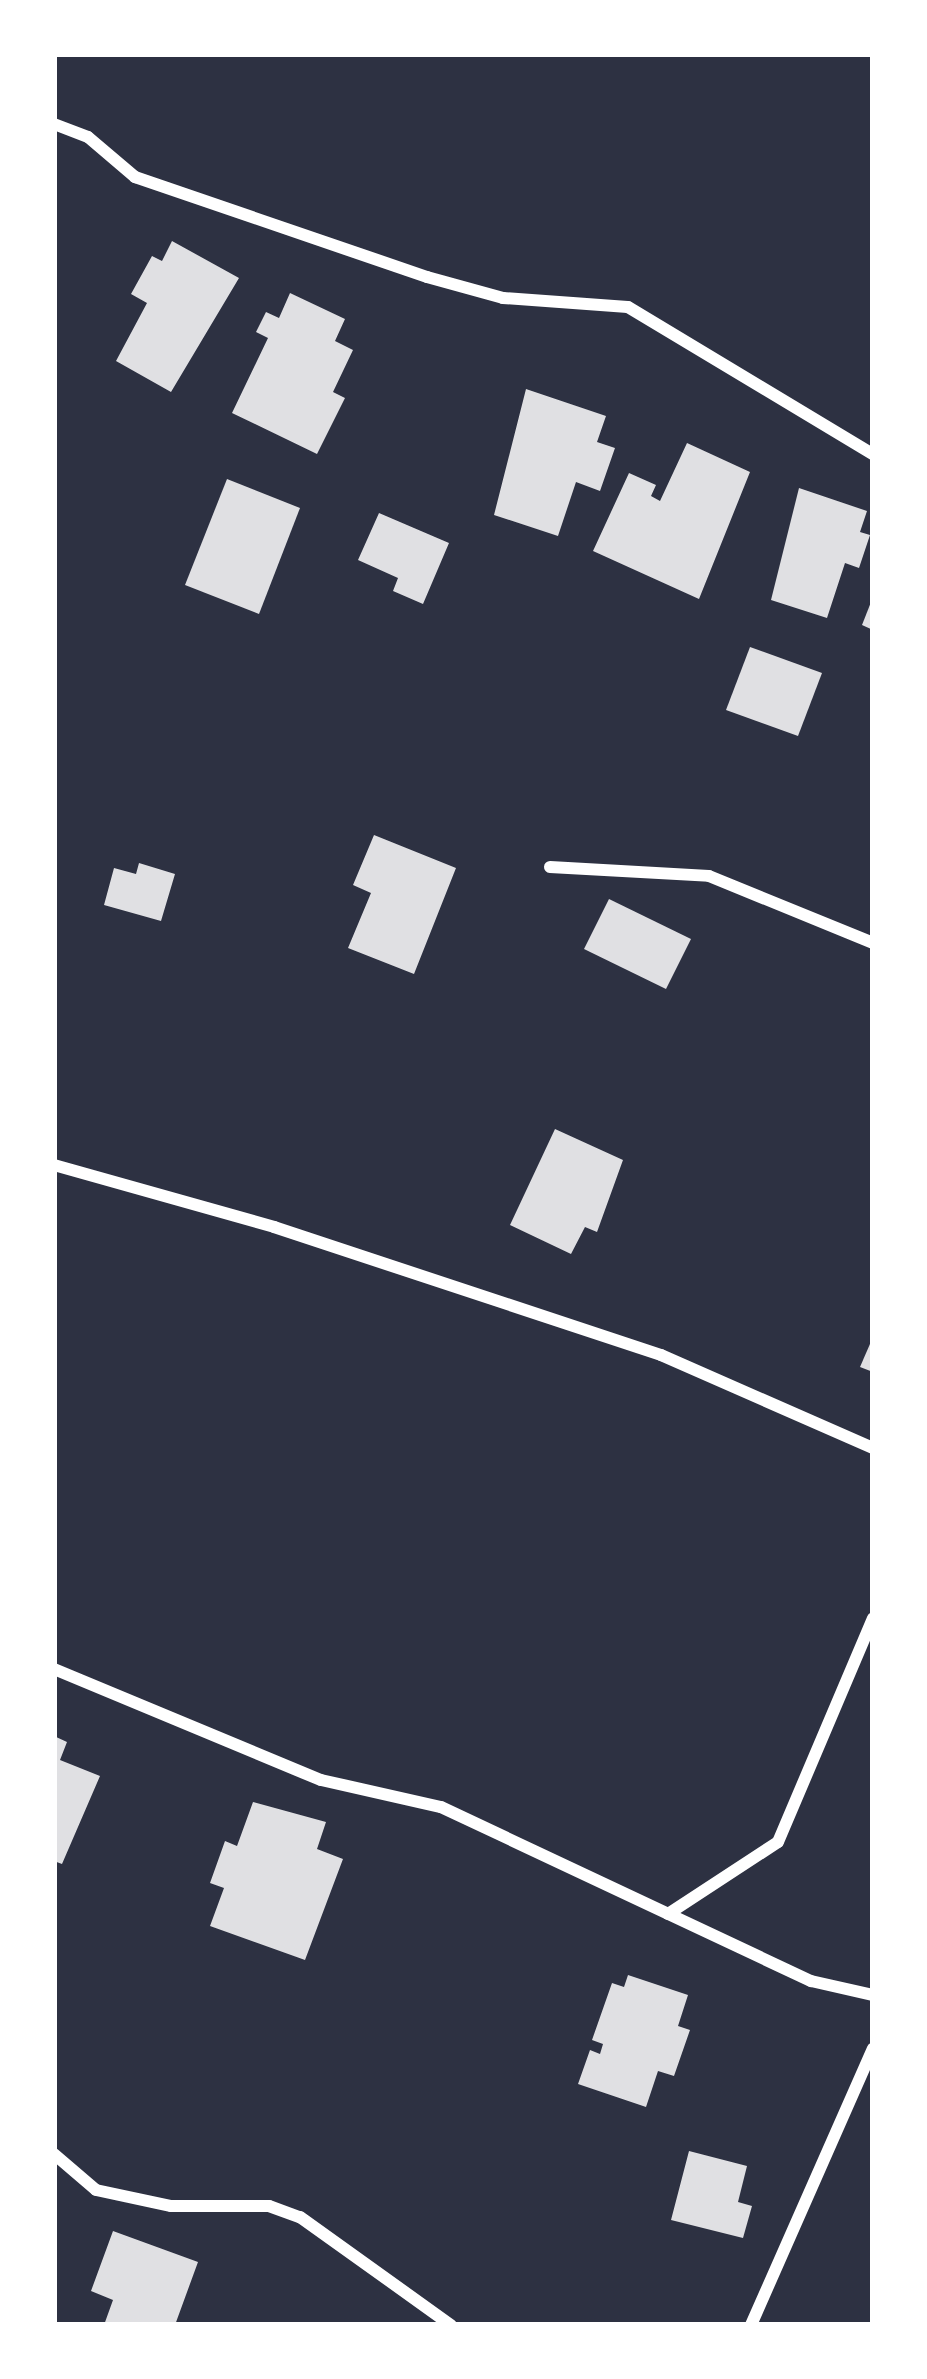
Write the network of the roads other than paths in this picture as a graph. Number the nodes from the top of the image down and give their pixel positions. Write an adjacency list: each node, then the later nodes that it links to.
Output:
1 (54, 124): 2 (street)
2 (873, 454)
3 (550, 867): 4 (street)
4 (873, 943)
5 (54, 1165): 6 (street)
6 (873, 1448)
7 (873, 1618): 9 (street)
8 (54, 1669): 9 (street)
9 (668, 1914): 10 (street)
10 (873, 1995)
11 (873, 2049): 14 (street)
12 (54, 2154): 13 (street)
13 (451, 2325)
14 (751, 2325)

